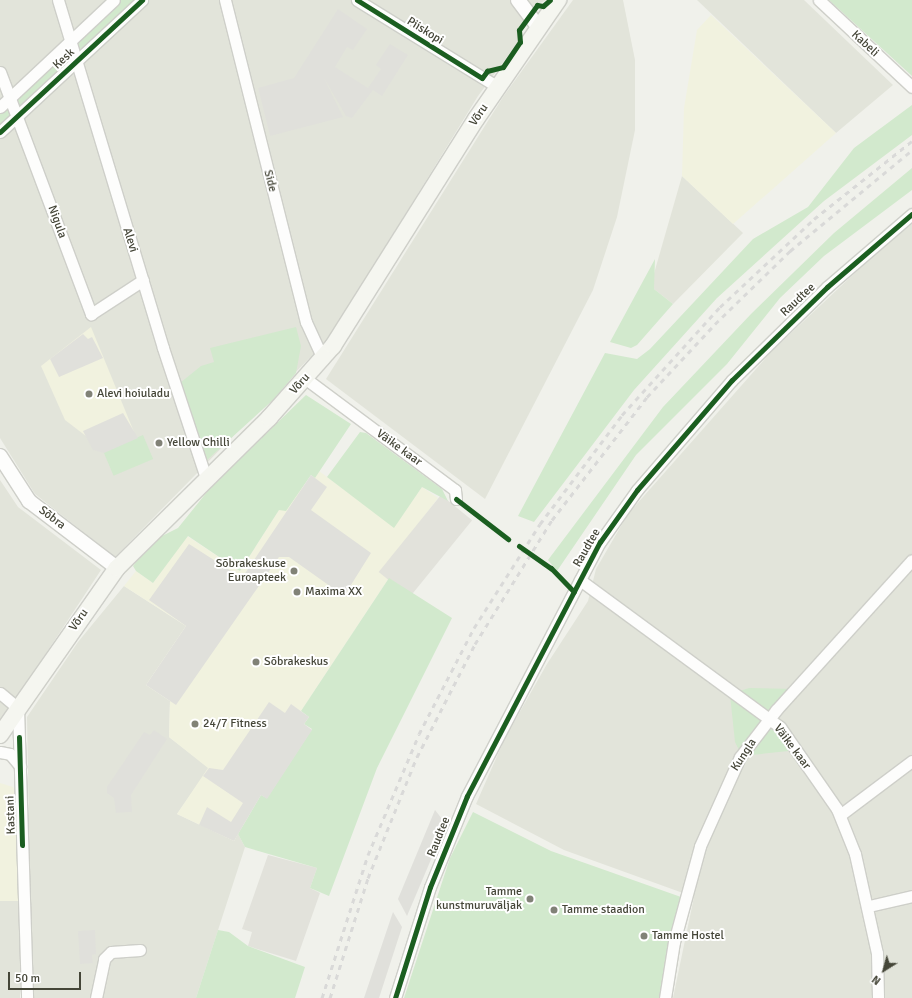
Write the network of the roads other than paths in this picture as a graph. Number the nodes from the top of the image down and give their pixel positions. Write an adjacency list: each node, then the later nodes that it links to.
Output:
1 (58, 0): 10 (street, Alevi)
2 (114, 0): 10 (street, Kesk)
3 (142, 0): 11 (street, Kesk)
4 (224, 0): 21 (street, Side)
5 (357, 0): 13 (street, Piiskopi)
6 (518, 0): 9 (street)
7 (558, 0): 9 (main road, Võru)
8 (819, 0): 14 (street, Kabeli)
9 (539, 28): 13 (main road, Võru)
10 (70, 41): 11 (street, Alevi); 15 (street, Kesk)
11 (76, 62): 17 (street, Kesk); 20 (street, Alevi)
12 (0, 72): 15 (street, Nigula)
13 (498, 87): 21 (main road, Võru)
14 (912, 87)
15 (10, 98): 16 (street, Kesk); 17 (street, Nigula)
16 (0, 107)
17 (17, 116): 18 (street, Kesk); 20 (street, Nigula)
18 (0, 132)
19 (912, 214): 28 (street, Raudtee)
20 (143, 280): 24 (street, Alevi)
21 (322, 359): 22 (main road, Võru)
22 (306, 379): 24 (main road, Võru); 25 (street, Väike kaar)
23 (0, 456): 27 (street, Sõbra)
24 (206, 478): 27 (main road, Võru)
25 (456, 499)
26 (912, 560): 31 (street, Kungla)
27 (117, 568): 30 (main road, Võru)
28 (580, 580): 31 (street, Väike kaar); 42 (street, Raudtee)
29 (0, 693): 30 (street)
30 (18, 708): 32 (main road, Võru); 35 (street, Kastani)
31 (770, 718): 36 (street, Väike kaar); 43 (street, Kungla)
32 (0, 735)
33 (0, 752): 35 (street)
34 (912, 761): 36 (street)
35 (20, 766): 40 (street, Kastani)
36 (840, 815): 38 (street, Väike kaar)
37 (912, 896): 38 (street)
38 (869, 906): 44 (street, Väike kaar)
39 (140, 950): 41 (street)
40 (26, 998)
41 (96, 998)
42 (395, 998)
43 (665, 998)
44 (878, 998)

